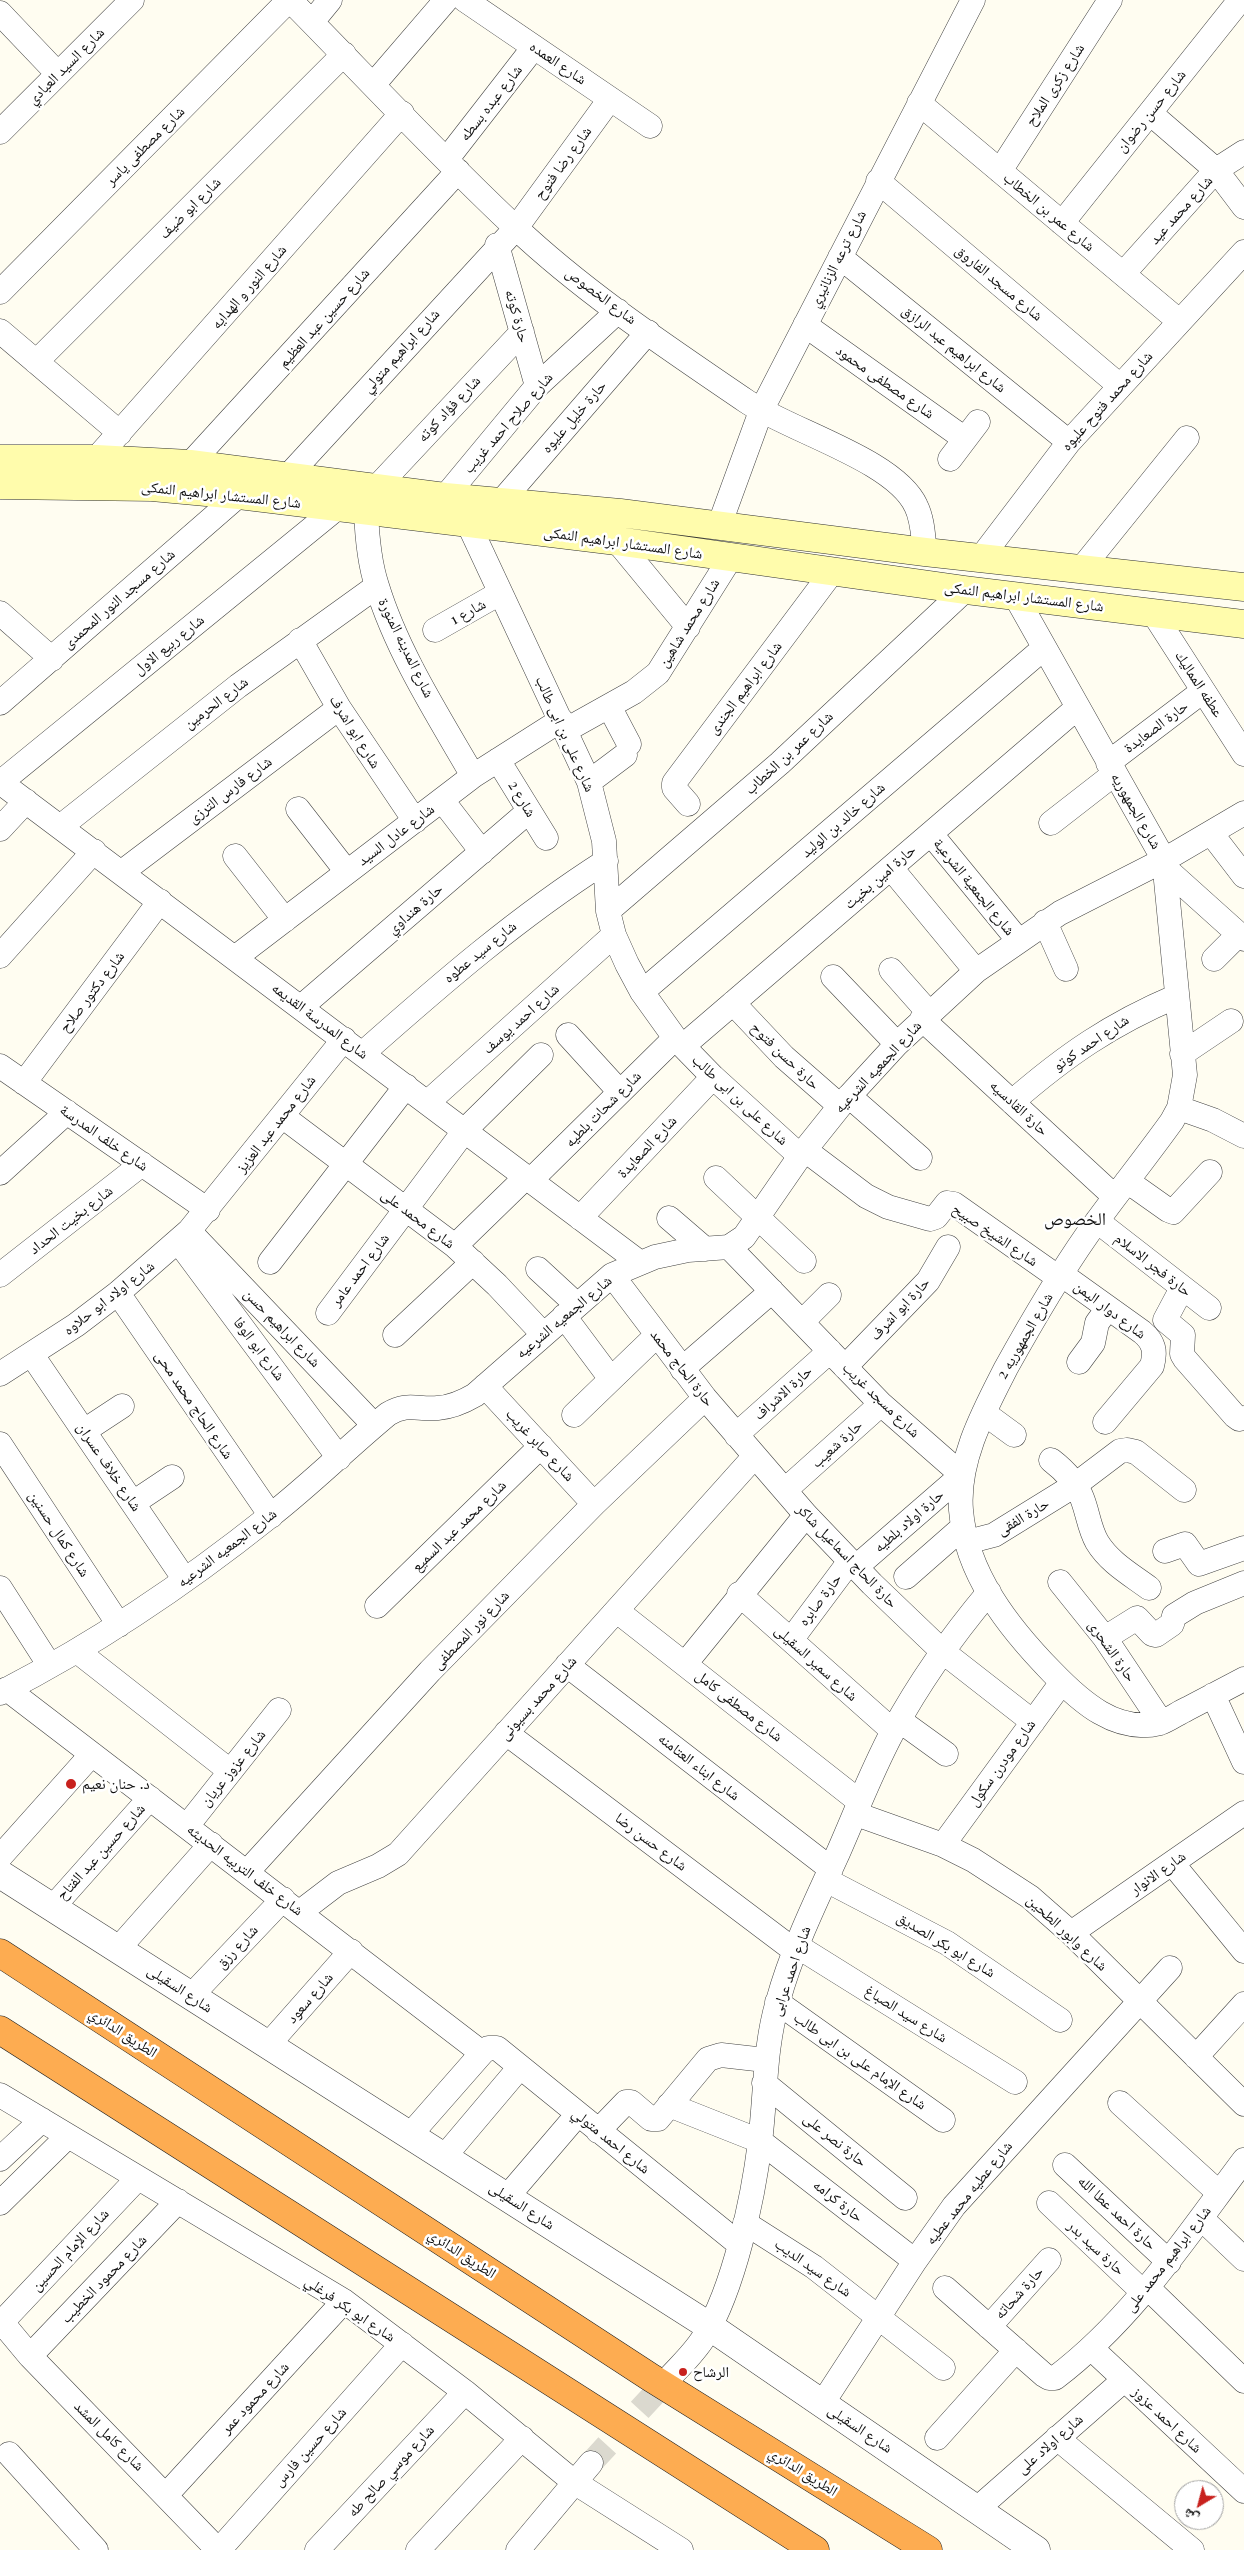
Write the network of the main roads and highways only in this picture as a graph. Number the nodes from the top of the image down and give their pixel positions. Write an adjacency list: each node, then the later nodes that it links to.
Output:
1 (0, 465): 2 (main road, شارع المستشار ابراهيم النمكى); 3 (main road, شارع المستشار ابراهيم النمكى)
2 (620, 513): 3 (main road); 4 (main road, شارع المستشار ابراهيم النمكى)
3 (617, 541): 5 (main road, شارع المستشار ابراهيم النمكى)
4 (1244, 587)
5 (1244, 624)
6 (0, 1953): 9 (highway, الطريق الدائري)
7 (0, 2030): 8 (highway)
8 (814, 2550)
9 (928, 2550)

